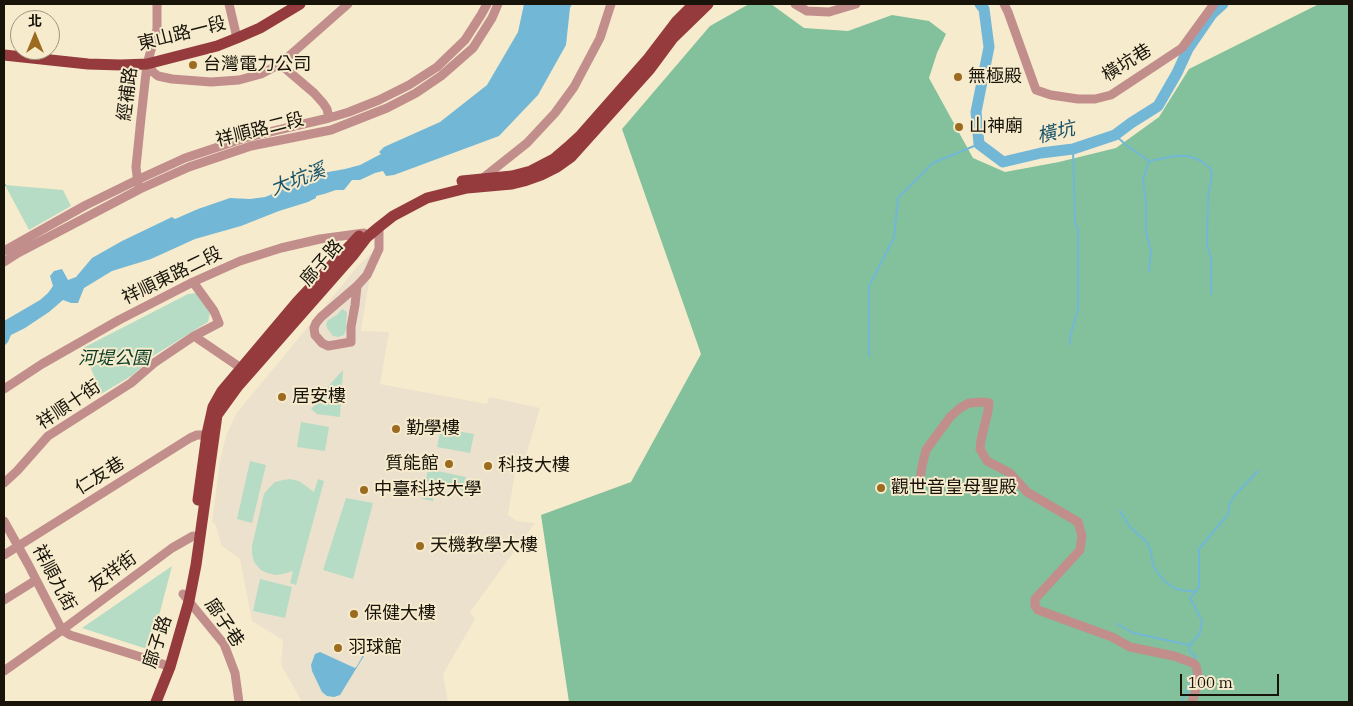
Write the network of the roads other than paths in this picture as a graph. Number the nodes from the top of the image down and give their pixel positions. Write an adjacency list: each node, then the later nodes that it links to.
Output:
1 (157, 4): 16 (street, 經補路)
2 (229, 4): 14 (street)
3 (300, 4): 14 (main road, 東山路一段)
4 (348, 4): 17 (street)
5 (487, 4): 18 (street, 祥順路二段)
6 (498, 4): 21 (street, 祥順路二段)
7 (611, 4): 19 (street)
8 (694, 4): 19 (main road, 廍子路)
9 (708, 4): 22 (main road, 廍子路)
10 (795, 4): 11 (street)
11 (856, 4)
12 (1004, 4): 13 (street, 橫坑巷)
13 (1214, 4)
14 (237, 38): 16 (main road, 東山路一段)
15 (4, 55): 16 (main road, 東山路一段)
16 (147, 64): 17 (street); 20 (street, 經補路)
17 (280, 64): 18 (street)
18 (329, 118): 20 (street, 祥順路二段)
19 (483, 178): 22 (main road, 廍子路)
20 (137, 180): 21 (street, 經補路); 24 (street, 祥順路二段)
21 (140, 189): 25 (street, 祥順路二段)
22 (376, 225): 23 (main road, 廍子路); 27 (street)
23 (365, 234): 26 (street, 祥順東路二段); 29 (main road, 廍子路); 31 (main road, 廍子路)
24 (4, 251)
25 (4, 262)
26 (193, 282): 28 (street, 祥順十街); 30 (street, 祥順東路二段)
27 (357, 286): 27 (street)
28 (194, 336): 29 (street); 32 (street, 祥順十街)
29 (242, 368): 31 (main road, 廍子路)
30 (4, 389)
31 (211, 435): 35 (main road, 廍子路); 36 (street, 仁友巷); 39 (main road, 廍子路)
32 (4, 483)
33 (915, 485): 47 (street)
34 (4, 521): 36 (street, 祥順九街)
35 (193, 536): 39 (main road, 廍子路); 41 (street, 友祥街)
36 (18, 545): 37 (street, 仁友巷); 38 (street, 祥順九街)
37 (4, 554)
38 (36, 580): 40 (street); 41 (street, 祥順九街)
39 (186, 597): 42 (main road, 廍子路); 46 (street, 廍子巷)
40 (4, 600)
41 (62, 630): 42 (street, 祥順九街); 43 (street, 友祥街)
42 (166, 666): 44 (main road, 廍子路); 45 (main road, 廍子路)
43 (4, 671)
44 (148, 702)
45 (156, 702)
46 (238, 702)
47 (1192, 702)

